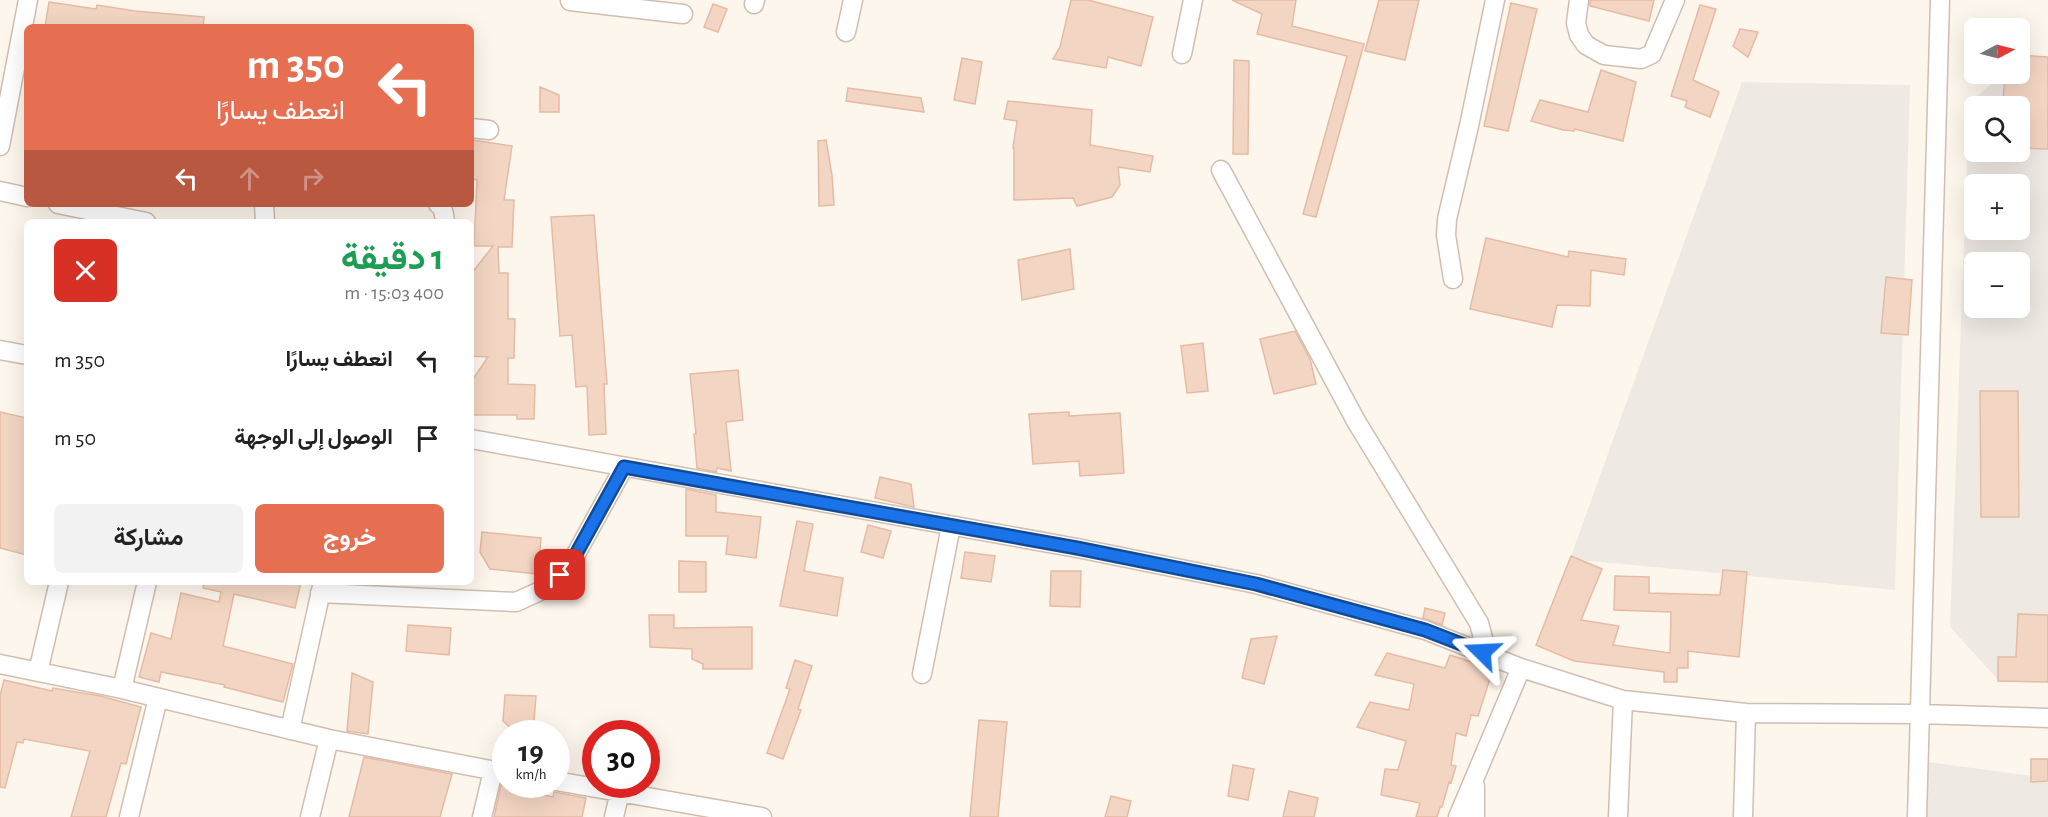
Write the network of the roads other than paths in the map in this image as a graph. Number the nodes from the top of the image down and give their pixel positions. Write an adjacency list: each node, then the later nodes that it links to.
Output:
1 (28, 0): 11 (street)
2 (853, 0): 12 (street)
3 (1192, 0): 14 (street)
4 (1496, 0): 24 (street)
5 (1579, 0): 6 (street)
6 (1675, 0)
7 (1940, 0): 42 (street)
8 (570, 1): 9 (street)
9 (600, 2): 10 (street)
10 (682, 14)
11 (26, 24)
12 (846, 32)
13 (24, 42): 15 (street)
14 (1182, 54)
15 (21, 73): 18 (street)
16 (474, 128): 17 (street)
17 (489, 130)
18 (0, 146)
19 (1221, 170): 33 (street)
20 (0, 191): 21 (street)
21 (24, 196)
22 (73, 207): 23 (street)
23 (131, 219)
24 (1453, 279)
25 (0, 350): 26 (street)
26 (24, 354)
27 (474, 440): 28 (street)
28 (624, 467): 29 (street); 32 (street)
29 (951, 526): 33 (street); 37 (street)
30 (58, 585): 36 (street)
31 (146, 585): 38 (street)
32 (322, 587): 44 (street)
33 (1482, 652): 35 (street)
34 (0, 664): 36 (street)
35 (1521, 668): 40 (street); 47 (street)
36 (38, 672): 38 (street)
37 (922, 674)
38 (122, 689): 39 (street)
39 (158, 698): 44 (street); 51 (street)
40 (1623, 700): 41 (street); 58 (street)
41 (1746, 713): 42 (street); 59 (street)
42 (1920, 714): 43 (street); 60 (street)
43 (2048, 718)
44 (290, 730): 45 (street)
45 (329, 739): 46 (street); 52 (street)
46 (492, 771)
47 (1475, 777): 56 (street); 57 (street)
48 (492, 791): 53 (street)
49 (619, 798): 54 (street)
50 (659, 798): 55 (street)
51 (129, 817)
52 (310, 817)
53 (482, 817)
54 (614, 817)
55 (762, 817)
56 (1458, 817)
57 (1475, 817)
58 (1618, 817)
59 (1743, 817)
60 (1917, 817)

